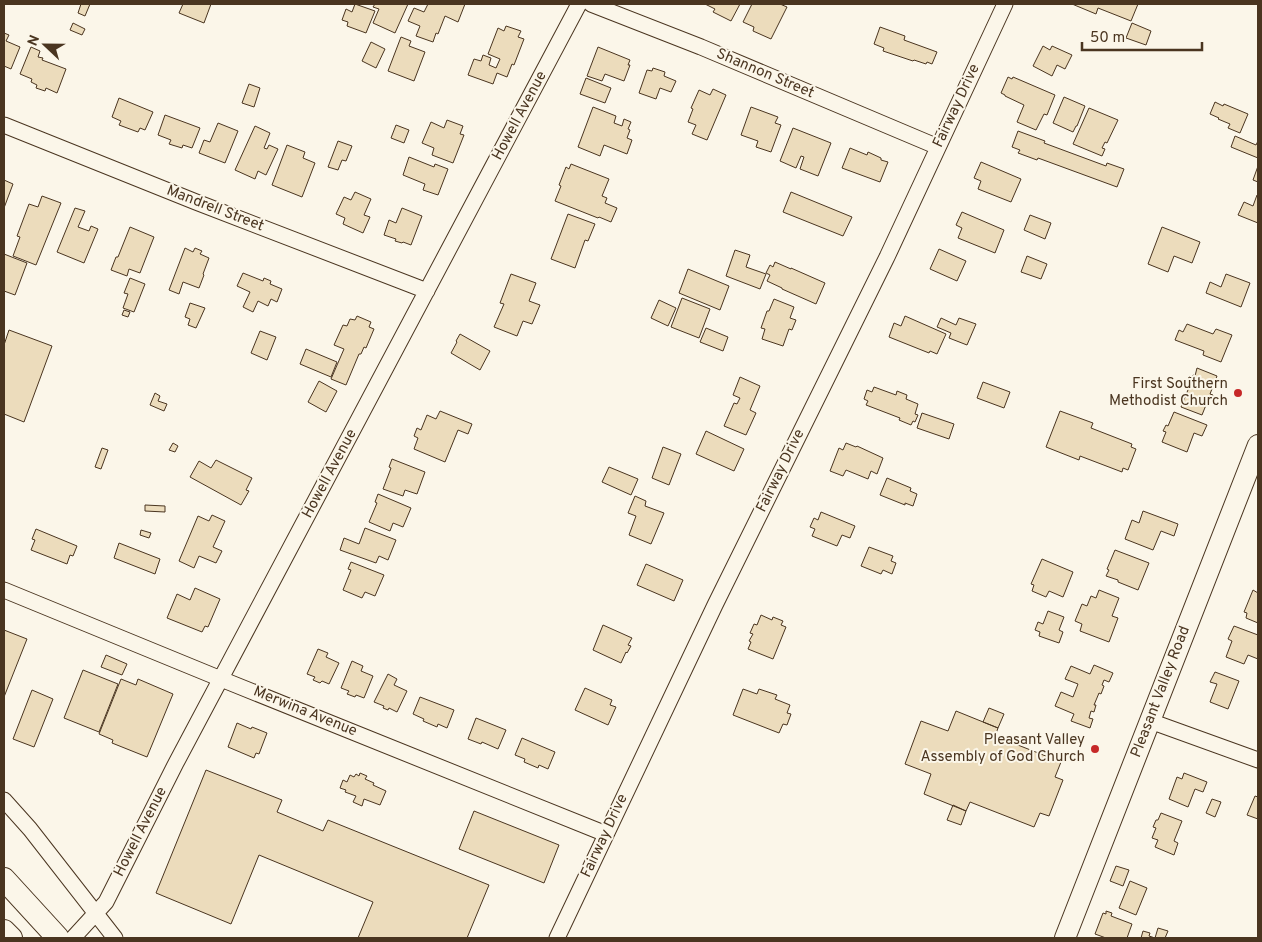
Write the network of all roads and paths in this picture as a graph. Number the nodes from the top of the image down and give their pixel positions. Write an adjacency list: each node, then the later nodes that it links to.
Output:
1 (579, 4): 6 (street, Howell Avenue)
2 (591, 4): 5 (street, Shannon Street)
3 (1005, 4): 5 (street, Fairway Drive)
4 (4, 125): 6 (street, Mandrell Street)
5 (938, 147): 13 (street, Fairway Drive)
6 (427, 291): 9 (street, Howell Avenue)
7 (1258, 445): 10 (street, Pleasant Valley Road)
8 (4, 590): 9 (street, Merwina Avenue)
9 (221, 679): 13 (street, Merwina Avenue); 15 (street, Howell Avenue)
10 (1150, 720): 11 (street); 22 (street, Pleasant Valley Road)
11 (1258, 760)
12 (4, 800): 15 (street)
13 (606, 834): 21 (street, Fairway Drive)
14 (4, 879): 18 (main road)
15 (96, 913): 19 (street, Howell Avenue); 20 (street)
16 (4, 931): 17 (main road)
17 (11, 938)
18 (58, 938)
19 (73, 938)
20 (115, 938)
21 (557, 938)
22 (1064, 938)

